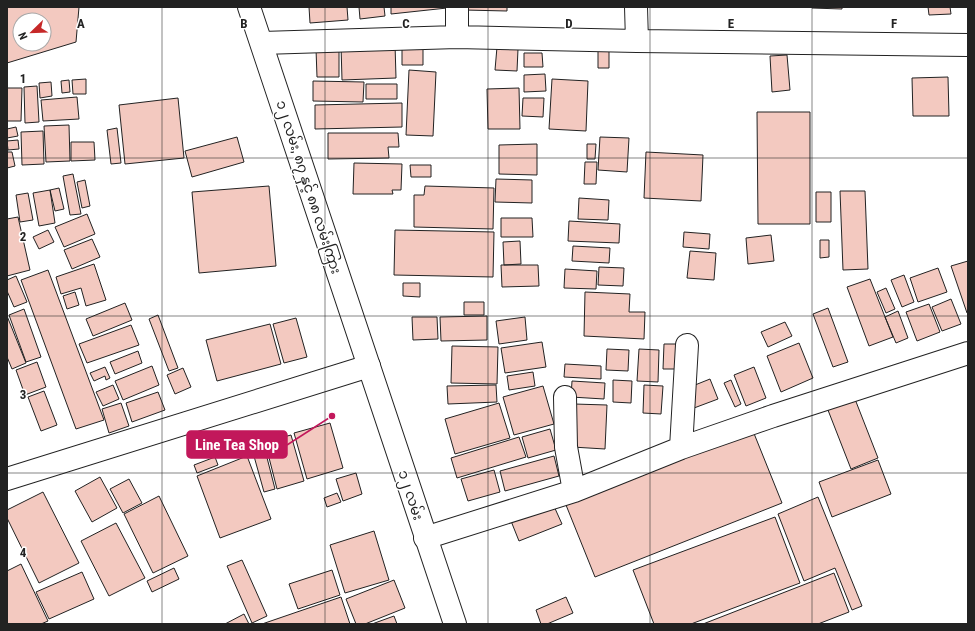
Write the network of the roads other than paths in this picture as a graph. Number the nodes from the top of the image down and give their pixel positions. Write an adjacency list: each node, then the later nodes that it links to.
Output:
1 (249, 7): 6 (street, ၁၂ လမ်း, ၈၇ နှင့် ၈၈ လမ်းကြား)
2 (457, 7): 4 (street)
3 (636, 7): 5 (street)
4 (457, 37): 5 (street); 6 (street)
5 (637, 41): 7 (street)
6 (262, 43): 10 (street, ၁၂ လမ်း, ၈၇ နှင့် ၈၈ လမ်းကြား)
7 (968, 45)
8 (687, 346): 12 (street)
9 (968, 353): 12 (street)
10 (369, 366): 13 (street); 15 (street, ၁၂ လမ်း)
11 (565, 397): 14 (street)
12 (682, 448): 14 (street)
13 (7, 479)
14 (574, 491): 15 (street)
15 (425, 538): 16 (street, ၁၂ လမ်း)
16 (455, 624)

